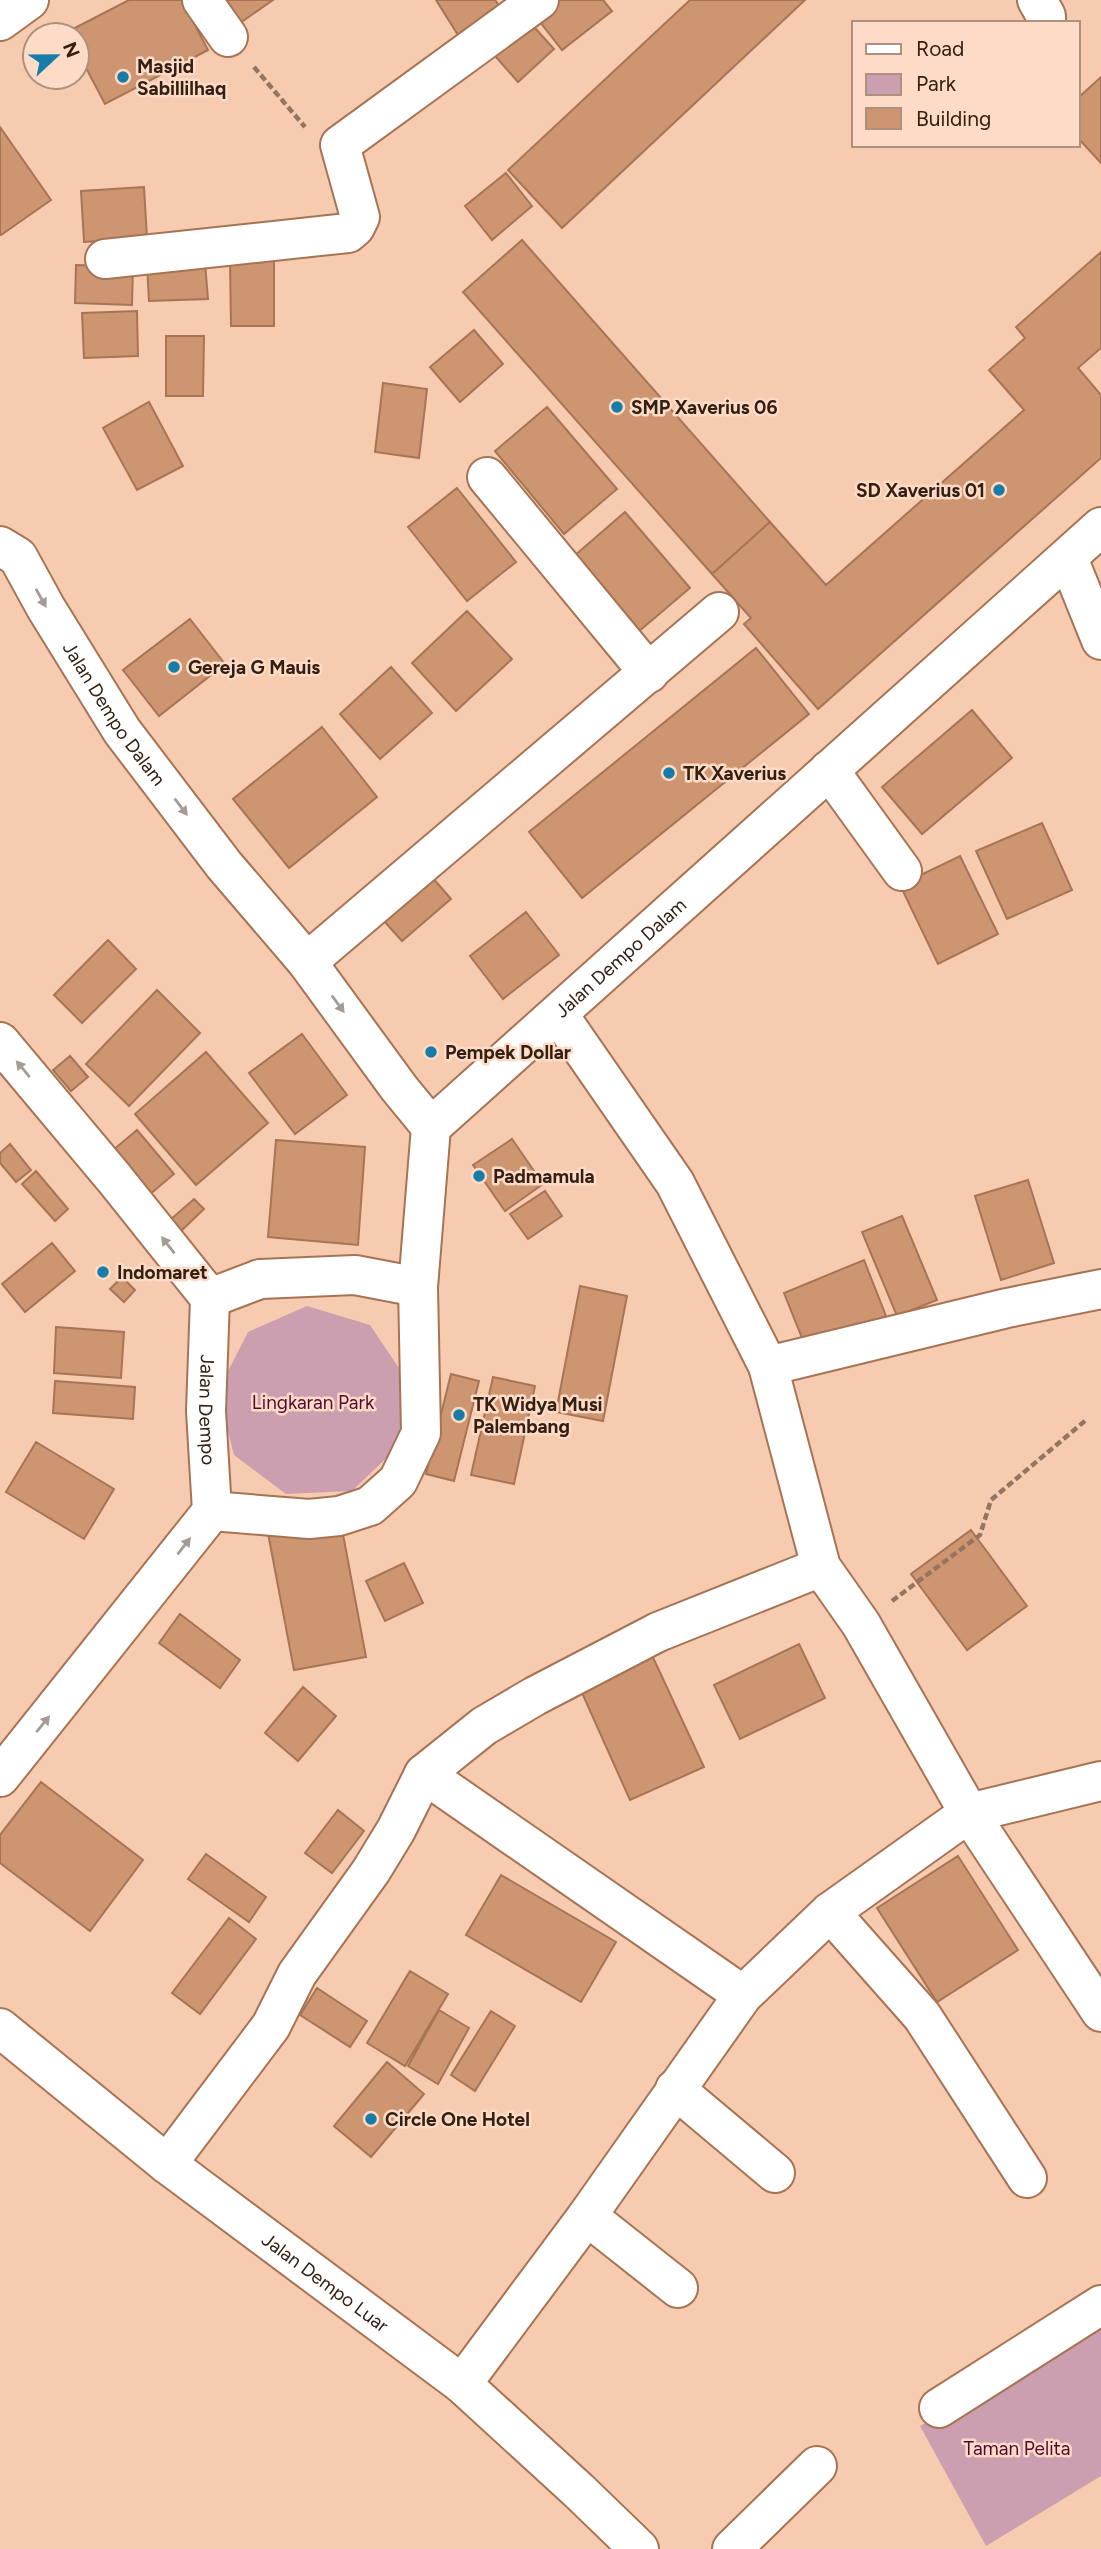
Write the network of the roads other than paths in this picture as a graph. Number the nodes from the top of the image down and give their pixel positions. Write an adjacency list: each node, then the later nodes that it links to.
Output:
1 (29, 0): 5 (street)
2 (202, 0): 7 (street)
3 (538, 0): 8 (street)
4 (1037, 0): 6 (street)
5 (0, 21)
6 (1046, 21)
7 (228, 37)
8 (105, 259)
9 (487, 477): 15 (street)
10 (1101, 527): 12 (street, Jalan Dempo Dalam)
11 (0, 546): 18 (street, Jalan Dempo Dalam, one-way to 18)
12 (1068, 558): 14 (street); 16 (street, Jalan Dempo Dalam)
13 (719, 612): 15 (street)
14 (1101, 639)
15 (649, 673): 18 (street)
16 (830, 770): 17 (street); 19 (street, Jalan Dempo Dalam)
17 (902, 871)
18 (307, 962): 21 (street, Jalan Dempo Dalam, one-way to 21)
19 (558, 1014): 21 (street, Jalan Dempo Dalam); 25 (street)
20 (0, 1042): 24 (street, one-way to 20)
21 (431, 1127): 22 (street)
22 (418, 1287): 24 (street); 26 (street)
23 (1101, 1289): 25 (street)
24 (210, 1298): 26 (street, Jalan Dempo)
25 (768, 1366): 27 (street)
26 (212, 1511): 29 (street, one-way to 26)
27 (821, 1567): 28 (street); 31 (street)
28 (424, 1774): 33 (street); 37 (street)
29 (0, 1777)
30 (1101, 1781): 31 (street)
31 (969, 1812): 32 (street); 34 (street)
32 (830, 1912): 33 (street); 39 (street)
33 (743, 1995): 36 (street)
34 (1101, 2012)
35 (0, 2028): 37 (street, Jalan Dempo Luar)
36 (675, 2089): 38 (street); 40 (street)
37 (167, 2164): 43 (street, Jalan Dempo Luar)
38 (775, 2173)
39 (1027, 2178)
40 (587, 2216): 41 (street); 43 (street)
41 (678, 2288)
42 (1101, 2305): 44 (street)
43 (462, 2385): 46 (street, Jalan Dempo Luar)
44 (939, 2408)
45 (817, 2466): 47 (street)
46 (639, 2549)
47 (732, 2549)

